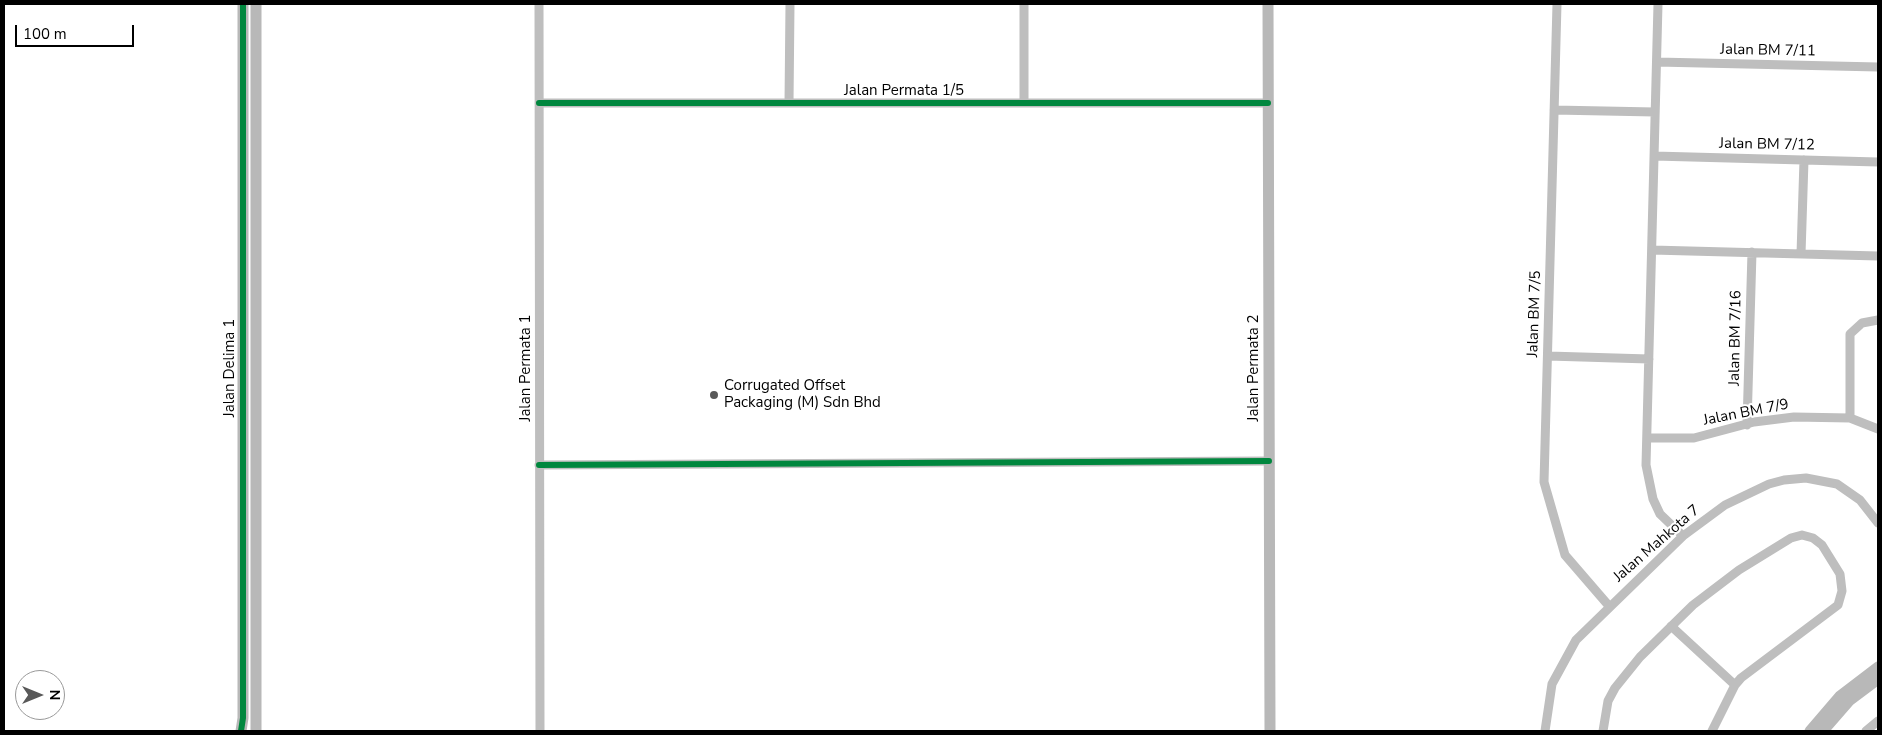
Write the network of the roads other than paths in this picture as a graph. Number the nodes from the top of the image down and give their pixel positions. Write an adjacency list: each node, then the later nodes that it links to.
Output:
1 (242, 4): 41 (street, Jalan Delima 1)
2 (256, 4): 42 (street, Jalan Delima 1)
3 (539, 4): 14 (street, Jalan Permata 1)
4 (790, 4): 11 (street)
5 (1024, 4): 12 (street)
6 (1268, 4): 13 (street, Jalan Permata 2)
7 (1557, 4): 15 (street, Jalan BM 7/5)
8 (1658, 4): 9 (street)
9 (1657, 62): 10 (street, Jalan BM 7/11); 16 (street)
10 (1878, 67)
11 (789, 103): 12 (street, Jalan Permata 1/5); 14 (street, Jalan Permata 1/5)
12 (1024, 103): 13 (street, Jalan Permata 1/5)
13 (1268, 103): 31 (street, Jalan Permata 2)
14 (539, 104): 32 (street, Jalan Permata 1)
15 (1554, 110): 16 (street); 25 (street, Jalan BM 7/5)
16 (1655, 112): 17 (street)
17 (1654, 156): 18 (street, Jalan BM 7/12); 20 (street)
18 (1804, 160): 19 (street, Jalan BM 7/12); 22 (street)
19 (1878, 162)
20 (1652, 250): 21 (street); 26 (street)
21 (1752, 252): 22 (street); 28 (street, Jalan BM 7/16)
22 (1802, 254): 23 (street)
23 (1878, 256)
24 (1878, 320): 27 (street)
25 (1548, 356): 26 (street); 35 (street, Jalan BM 7/5)
26 (1649, 359): 30 (street)
27 (1850, 418): 28 (street, Jalan BM 7/9); 29 (street, Jalan BM 7/9)
28 (1747, 425): 30 (street, Jalan BM 7/9)
29 (1878, 428)
30 (1647, 438): 34 (street)
31 (1269, 462): 32 (street); 44 (street, Jalan Permata 2)
32 (540, 465): 43 (street, Jalan Permata 1)
33 (1878, 522): 34 (street, Jalan Mahkota 7)
34 (1683, 536): 35 (street, Jalan Mahkota 7)
35 (1609, 606): 45 (street, Jalan Mahkota 7)
36 (1671, 626): 39 (street); 39 (street); 46 (street)
37 (1878, 667): 48 (street)
38 (1878, 679): 49 (street)
39 (1735, 685): 47 (street)
40 (1878, 721): 50 (street)
41 (241, 731)
42 (256, 731)
43 (540, 731)
44 (1270, 731)
45 (1545, 731)
46 (1603, 731)
47 (1712, 731)
48 (1810, 731)
49 (1824, 731)
50 (1866, 731)

